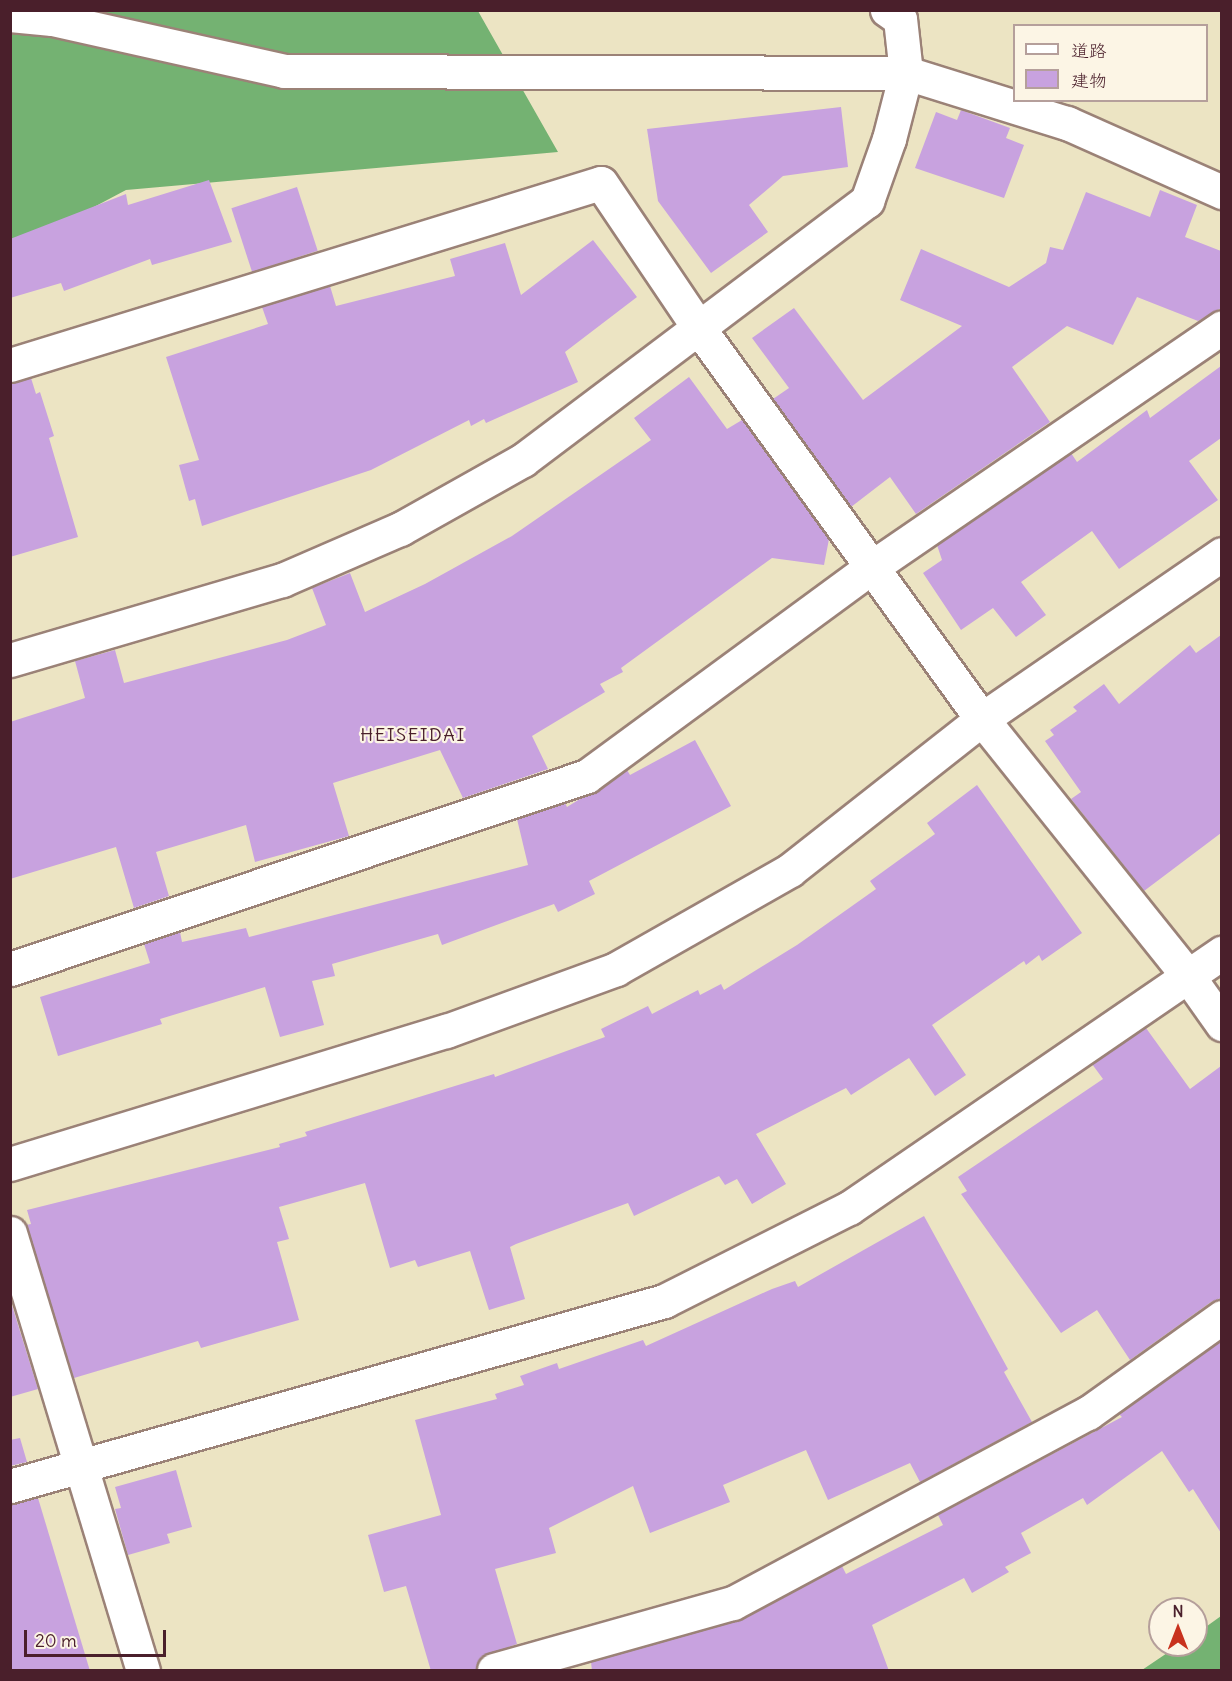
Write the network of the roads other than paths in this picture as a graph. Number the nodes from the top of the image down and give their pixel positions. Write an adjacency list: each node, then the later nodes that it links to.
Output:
1 (887, 10): 3 (street)
2 (10, 15): 3 (street)
3 (906, 72): 4 (street); 5 (street)
4 (1221, 192)
5 (698, 327): 7 (street); 9 (street); 10 (street)
6 (1221, 327): 9 (street)
7 (10, 365)
8 (1221, 554): 11 (street)
9 (872, 567): 11 (street); 13 (street)
10 (10, 660)
11 (982, 719): 14 (street); 16 (street)
12 (1221, 953): 14 (street)
13 (10, 969)
14 (1188, 976): 15 (street); 19 (street)
15 (1221, 1024)
16 (10, 1164)
17 (10, 1233): 19 (street)
18 (1221, 1317): 22 (street)
19 (80, 1465): 20 (street); 21 (street)
20 (10, 1486)
21 (142, 1671)
22 (494, 1671)

